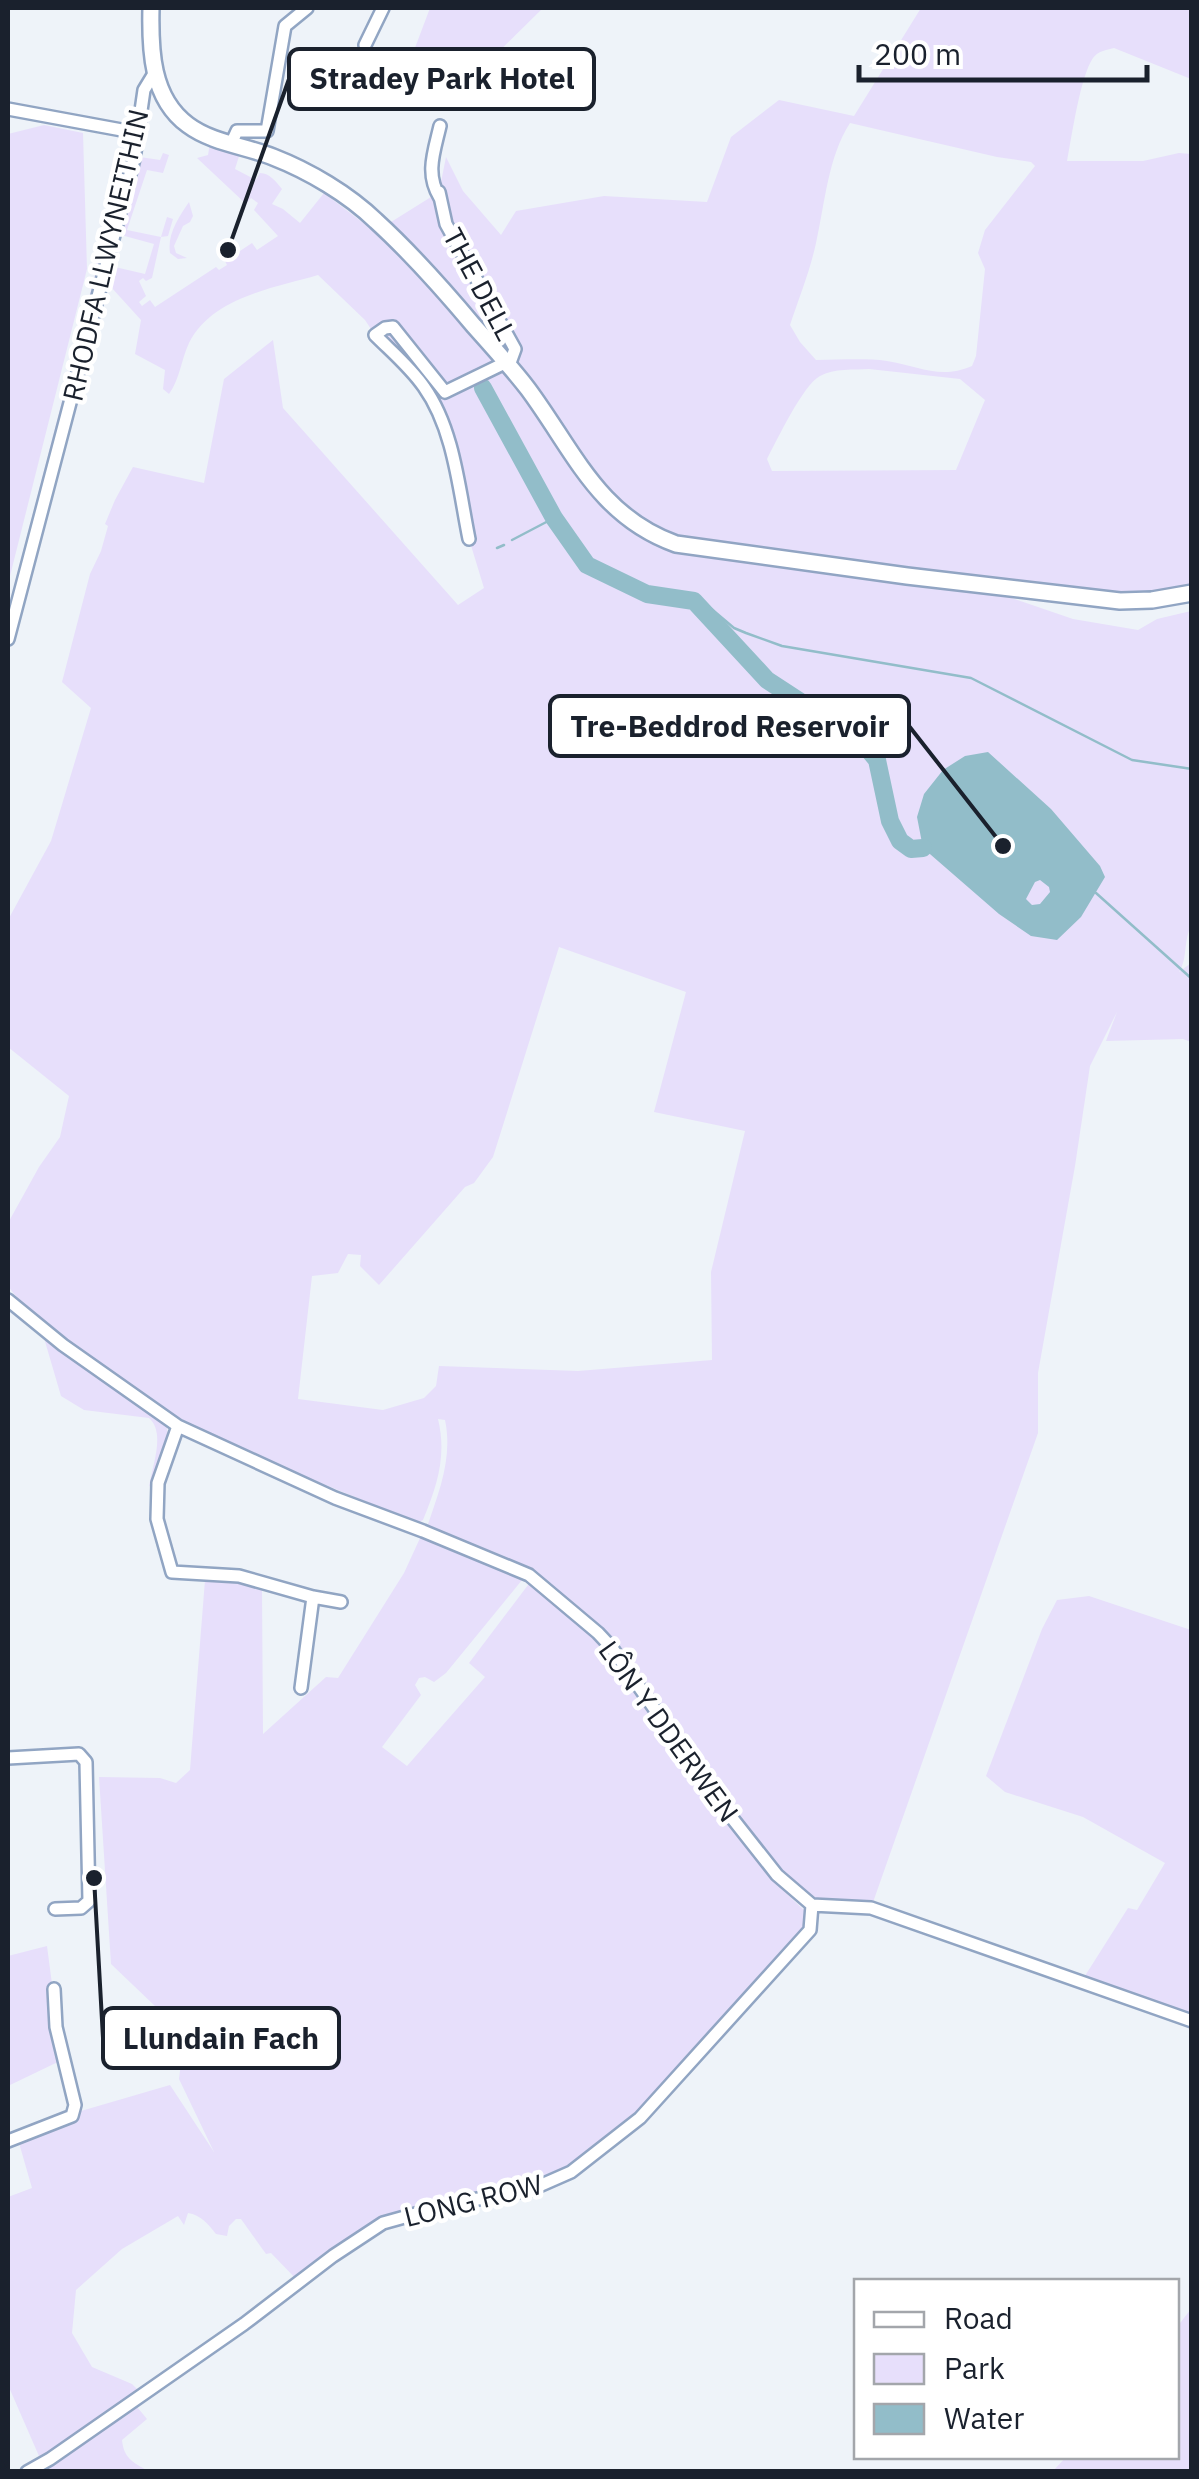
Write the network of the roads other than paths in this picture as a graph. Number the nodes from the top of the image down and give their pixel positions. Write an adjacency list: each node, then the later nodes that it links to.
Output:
1 (151, 8): 5 (main road)
2 (307, 8): 9 (street)
3 (383, 8): 4 (street)
4 (365, 46)
5 (155, 72): 8 (street, RHODFA LLWYNEITHIN); 9 (main road)
6 (8, 109): 8 (street)
7 (440, 126): 10 (street, THE DELL)
8 (138, 133): 13 (street, RHODFA LLWYNEITHIN)
9 (231, 144): 10 (main road)
10 (506, 362): 11 (street); 12 (main road)
11 (469, 539)
12 (1192, 593)
13 (8, 639)
14 (8, 1300): 15 (street, LÔN Y DDERWEN)
15 (178, 1426): 16 (street); 20 (street, LÔN Y DDERWEN)
16 (314, 1597): 17 (street); 18 (street)
17 (341, 1602)
18 (301, 1688)
19 (8, 1758): 21 (street)
20 (812, 1905): 23 (street); 25 (street, LONG ROW)
21 (55, 1909)
22 (54, 1989): 24 (street)
23 (1192, 2021)
24 (8, 2141)
25 (27, 2472)

